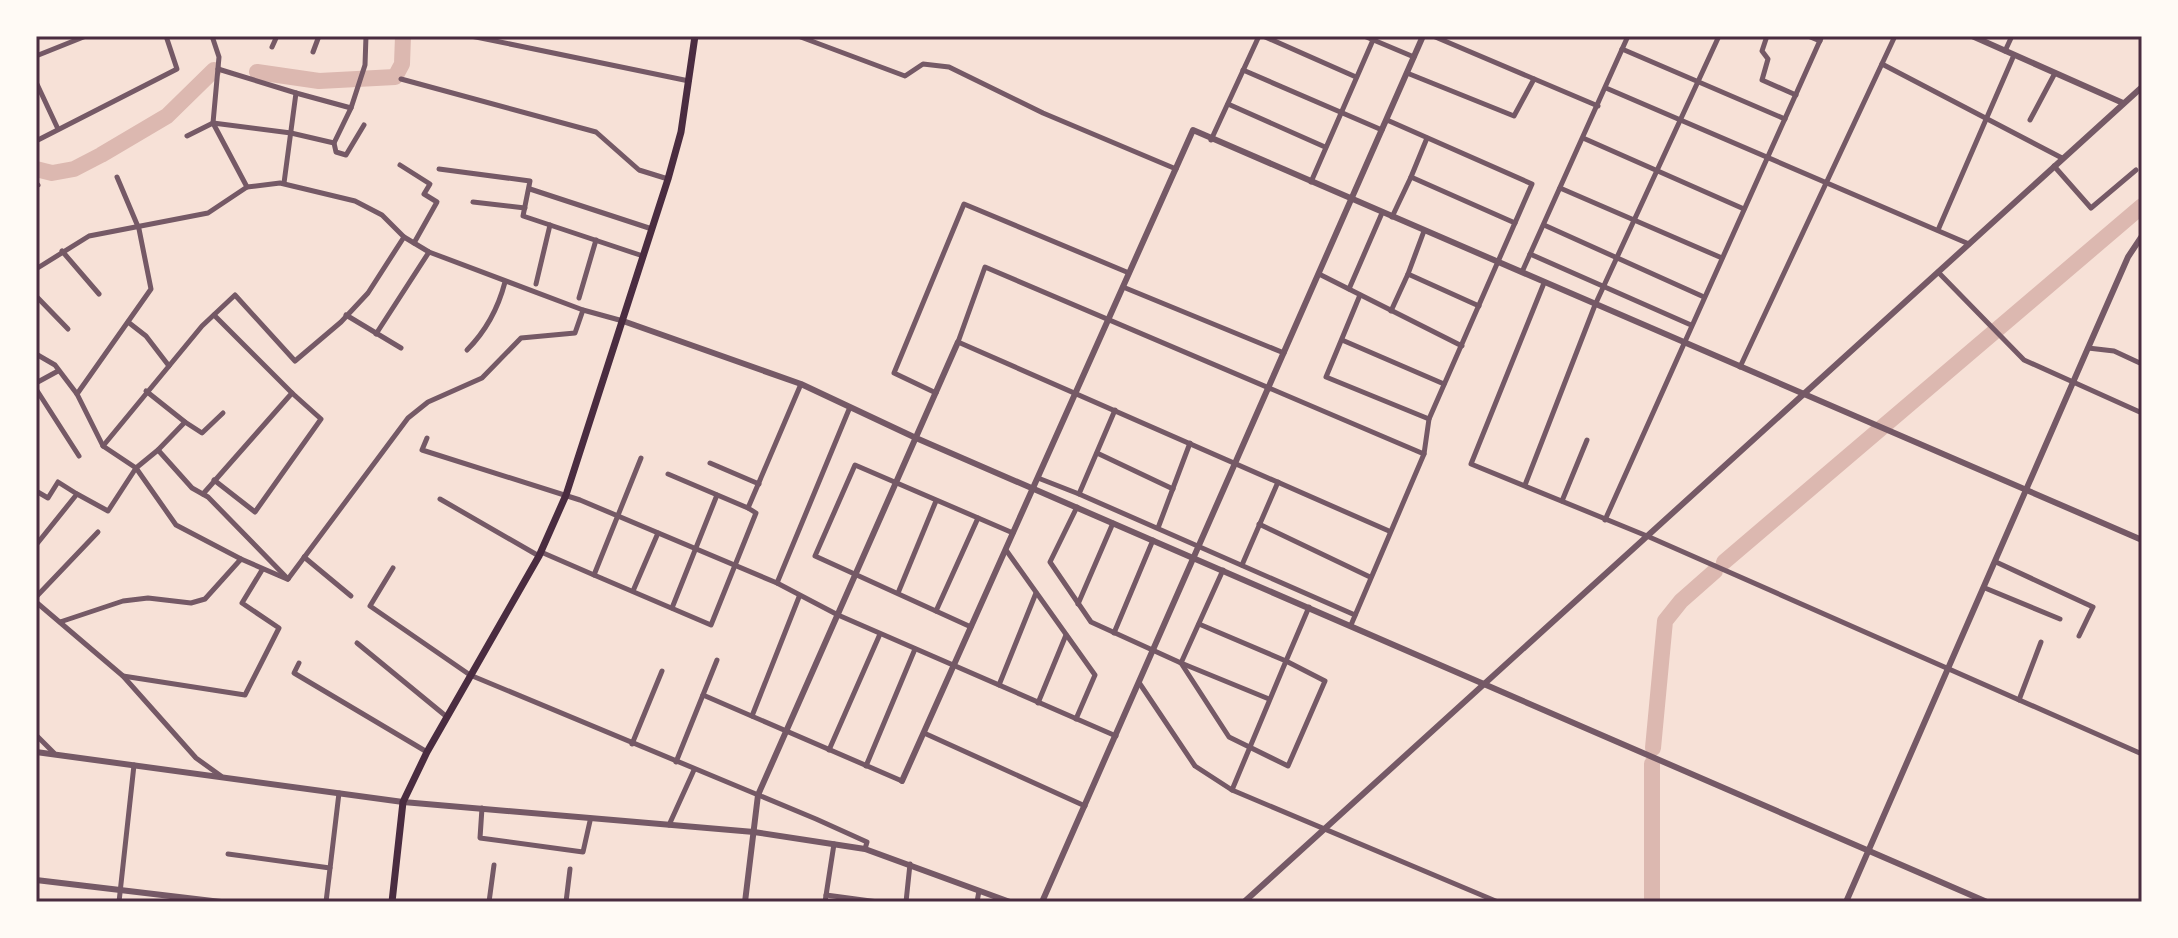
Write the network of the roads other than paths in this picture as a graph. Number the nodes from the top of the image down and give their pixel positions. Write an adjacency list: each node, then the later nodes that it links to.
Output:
1 (86, 36): 28 (street)
2 (166, 36): 57 (street)
3 (212, 36): 31 (street)
4 (277, 36): 23 (street)
5 (319, 36): 26 (street)
6 (366, 36): 48 (street)
7 (471, 36): 38 (street)
8 (695, 36): 38 (main road)
9 (798, 36): 72 (street)
10 (1261, 36): 32 (street); 35 (street)
11 (1364, 36): 22 (street)
12 (1423, 36): 29 (street)
13 (1433, 36): 37 (street)
14 (1628, 36): 24 (street)
15 (1767, 36): 44 (street)
16 (1808, 36): 21 (street)
17 (1895, 36): 30 (street)
18 (1972, 36): 25 (street)
19 (2012, 36): 25 (street)
20 (1717, 37): 40 (street)
21 (1821, 38): 44 (street)
22 (1373, 40): 29 (street); 35 (street)
23 (272, 47)
24 (1622, 49): 40 (street); 42 (street)
25 (2005, 51): 27 (street)
26 (313, 52)
27 (2014, 55): 34 (street); 53 (street)
28 (36, 56)
29 (1414, 57): 33 (street)
30 (1882, 64): 53 (street); 80 (street)
31 (218, 69): 43 (street); 55 (street)
32 (1243, 70): 46 (street); 49 (street)
33 (1407, 73): 37 (street); 51 (street)
34 (2055, 73): 45 (street); 54 (street)
35 (1356, 77): 49 (street)
36 (401, 79): 77 (street)
37 (1534, 79): 47 (street)
38 (689, 81): 77 (main road)
39 (36, 82): 57 (street)
40 (1698, 82): 50 (street); 52 (street)
41 (2142, 87): 45 (street)
42 (1606, 88): 47 (street); 52 (street)
43 (296, 93): 48 (street); 59 (street)
44 (1796, 95): 50 (street)
45 (2123, 103): 68 (street)
46 (1228, 104): 63 (street); 66 (street)
47 (1598, 106): 62 (street)
48 (351, 108): 65 (street)
49 (1340, 112): 58 (street); 66 (street)
50 (1785, 119): 67 (street)
51 (1387, 120): 58 (street); 61 (street)
52 (1681, 120): 67 (street); 73 (street)
53 (1986, 120): 68 (street); 96 (street)
54 (2030, 120)
55 (213, 123): 59 (street); 60 (street); 81 (street)
56 (364, 125): 65 (street)
57 (58, 129): 64 (street)
58 (1382, 130): 84 (street)
59 (291, 133): 65 (street); 79 (street)
60 (187, 136)
61 (1427, 138): 76 (street); 91 (street)
62 (1583, 138): 73 (street); 82 (street)
63 (1211, 140): 72 (street); 78 (street)
64 (36, 141)
65 (334, 143)
66 (1325, 147): 78 (street)
67 (1767, 157): 80 (street); 87 (street)
68 (2062, 158): 70 (street)
69 (400, 165): 101 (street)
70 (2054, 166): 74 (street); 102 (street)
71 (439, 169): 83 (street)
72 (1176, 169): 112 (street)
73 (1657, 170): 87 (street); 90 (street)
74 (2136, 170)
75 (117, 177): 94 (street)
76 (1411, 177): 89 (street); 91 (street)
77 (668, 179): 95 (main road)
78 (1311, 182): 84 (street)
79 (284, 183): 81 (street); 99 (street)
80 (1827, 183): 96 (street); 150 (street)
81 (247, 187): 94 (street)
82 (1560, 188): 90 (street); 93 (street)
83 (530, 189): 86 (street); 95 (street)
84 (1352, 200): 88 (street); 114 (street)
85 (473, 202): 86 (street)
86 (525, 208): 92 (street)
87 (1744, 209): 108 (street)
88 (1382, 213): 89 (street); 121 (street)
89 (1392, 217): 97 (street)
90 (1634, 221): 107 (street); 108 (street)
91 (1515, 223): 109 (street)
92 (550, 225): 100 (street); 118 (street)
93 (1544, 225): 105 (street); 107 (street)
94 (139, 229): 103 (street); 135 (street)
95 (652, 229): 106 (main road)
96 (1938, 230): 102 (street)
97 (1424, 231): 109 (street); 115 (street)
98 (2142, 236): 144 (street)
99 (404, 237): 101 (street); 132 (street)
100 (596, 240): 106 (street); 126 (street)
101 (414, 243): 104 (street)
102 (1969, 244): 111 (street)
103 (62, 251): 110 (street); 122 (street)
104 (429, 252): 116 (street); 138 (street)
105 (1530, 254): 113 (street); 120 (street)
106 (643, 256): 133 (main road)
107 (1617, 258): 120 (street); 125 (street)
108 (1722, 258): 125 (street)
109 (1498, 263): 113 (street); 128 (street)
110 (36, 268)
111 (1938, 272): 152 (street); 162 (street)
112 (1129, 273): 119 (street); 159 (street)
113 (1522, 273): 117 (street)
114 (1319, 274): 121 (street); 146 (street)
115 (1408, 274): 128 (street); 130 (street)
116 (505, 282): 129 (street); 145 (street)
117 (1544, 283): 127 (street); 188 (street)
118 (536, 284)
119 (1123, 287): 134 (street); 146 (street)
120 (1604, 287): 127 (street); 136 (street)
121 (1349, 289): 123 (street)
122 (99, 294)
123 (1360, 295): 130 (street); 139 (street)
124 (36, 296): 137 (street)
125 (1704, 297): 136 (street)
126 (579, 298)
127 (1595, 305): 141 (street); 188 (street)
128 (1479, 306): 142 (street)
129 (583, 310): 133 (street); 221 (street)
130 (1391, 311): 142 (street)
131 (214, 315): 132 (street); 149 (street); 158 (street)
132 (346, 315): 138 (street)
133 (623, 321): 153 (street); 196 (main road)
134 (1108, 321): 140 (street); 156 (street); 160 (street)
135 (128, 322): 149 (street); 161 (street)
136 (1691, 325): 141 (street)
137 (68, 329)
138 (376, 334): 143 (street)
139 (1342, 340): 154 (street); 167 (street)
140 (958, 342): 159 (street); 160 (street)
141 (1683, 343): 150 (street); 205 (street)
142 (1462, 346): 154 (street)
143 (401, 348)
144 (2088, 348): 148 (street); 152 (street)
145 (467, 350)
146 (1284, 353): 156 (street)
147 (36, 354): 151 (street)
148 (2142, 364)
149 (169, 366): 157 (street)
150 (1740, 367): 162 (street)
151 (58, 371): 155 (street); 161 (street)
152 (2073, 381): 166 (street); 192 (street)
153 (801, 384): 163 (street); 186 (street)
154 (1444, 384): 167 (street)
155 (36, 386): 177 (street)
156 (1269, 388): 176 (street); 180 (street)
157 (146, 391): 168 (street); 173 (street)
158 (292, 393): 184 (street); 184 (street)
159 (936, 393): 170 (street)
160 (1076, 393): 164 (street); 183 (street)
161 (77, 394): 173 (street)
162 (1803, 394): 192 (street); 213 (street)
163 (850, 407): 170 (street); 234 (street)
164 (1115, 410): 172 (street); 175 (street)
165 (223, 413): 168 (street)
166 (2142, 413)
167 (1429, 419): 176 (street)
168 (185, 422): 174 (street)
169 (427, 438): 196 (street)
170 (916, 438): 187 (street); 189 (street)
171 (1587, 440): 200 (street)
172 (1190, 443): 180 (street); 190 (street)
173 (103, 446): 181 (street)
174 (158, 450): 181 (street); 194 (street)
175 (1097, 453): 190 (street); 195 (street)
176 (1424, 454): 209 (street)
177 (79, 456)
178 (641, 458): 203 (street)
179 (710, 463): 186 (street)
180 (1236, 463): 185 (street); 217 (street)
181 (136, 468): 193 (street); 223 (street)
182 (668, 474): 197 (street)
183 (1038, 478): 189 (street); 195 (street)
184 (214, 480): 194 (street)
185 (1278, 482): 207 (street); 209 (street)
186 (759, 484): 202 (street)
187 (896, 484): 199 (street); 231 (street); 231 (street)
188 (1525, 485): 200 (street)
189 (1033, 488): 201 (street); 212 (street)
190 (1173, 489): 208 (street)
191 (36, 491): 193 (street)
192 (2026, 491): 215 (street); 224 (street)
193 (77, 494): 216 (street)
194 (203, 494): 233 (street)
195 (1079, 494): 208 (street)
196 (566, 495): 203 (street); 220 (main road)
197 (717, 495): 202 (street); 218 (street)
198 (440, 499): 220 (street)
199 (936, 501): 204 (street); 238 (street)
200 (1562, 501): 205 (street)
201 (1077, 507): 206 (street); 242 (street)
202 (748, 508): 226 (street)
203 (618, 516): 211 (street); 230 (street)
204 (978, 518): 212 (street); 245 (street)
205 (1605, 520): 213 (street)
206 (1113, 523): 214 (street); 242 (street)
207 (1259, 524): 225 (street); 232 (street)
208 (1158, 528): 217 (street)
209 (1389, 531): 232 (street)
210 (98, 532): 241 (street)
211 (658, 533): 218 (street); 236 (street)
212 (1013, 533): 219 (street)
213 (1647, 536): 266 (street); 270 (street)
214 (1153, 540): 222 (street); 253 (street)
215 (2142, 540)
216 (36, 545)
217 (1199, 546): 222 (street); 225 (street)
218 (696, 549): 226 (street); 244 (street)
219 (1006, 550): 237 (street); 252 (street)
220 (540, 554): 230 (street); 268 (main road)
221 (304, 557): 233 (street); 239 (street)
222 (1194, 558): 229 (street); 260 (street)
223 (241, 559): 228 (street); 249 (street)
224 (1996, 562): 235 (street); 256 (street)
225 (1242, 565): 247 (street)
226 (736, 566): 234 (street); 244 (street)
227 (393, 568): 268 (street)
228 (262, 570): 233 (street); 269 (street)
229 (1223, 570): 243 (street); 250 (street)
230 (594, 575): 236 (street)
231 (856, 575): 238 (street); 246 (street)
232 (1370, 577): 247 (street)
233 (288, 579)
234 (777, 583): 240 (street)
235 (1985, 588): 248 (street); 266 (street)
236 (632, 591): 244 (street)
237 (1036, 592): 255 (street); 272 (street)
238 (898, 593): 245 (street)
239 (351, 596)
240 (799, 597): 246 (street); 277 (street)
241 (36, 600): 249 (street)
242 (1078, 604): 253 (street)
243 (1309, 607): 251 (street); 262 (street)
244 (672, 608)
245 (936, 611): 252 (street)
246 (838, 615): 254 (street); 280 (street)
247 (1355, 615): 251 (street)
248 (2060, 619)
249 (60, 622): 269 (street)
250 (1199, 624): 262 (street); 264 (street)
251 (1351, 625): 270 (street)
252 (971, 627): 265 (street)
253 (1114, 633): 260 (street)
254 (880, 634): 259 (street); 286 (street)
255 (1066, 634): 276 (street); 279 (street)
256 (2079, 636)
257 (2041, 642): 275 (street)
258 (357, 643): 278 (street)
259 (915, 649): 265 (street); 293 (street)
260 (1154, 651): 264 (street); 271 (street)
261 (717, 660): 273 (street)
262 (1286, 661): 274 (street); 285 (street)
263 (299, 663): 288 (street)
264 (1181, 663): 274 (street); 285 (street)
265 (954, 666): 272 (street); 281 (street)
266 (1950, 669): 275 (street); 309 (street)
267 (662, 671): 284 (street)
268 (470, 675): 278 (main road); 284 (street)
269 (123, 676): 295 (street)
270 (1485, 683): 305 (street); 309 (street)
271 (1140, 684): 283 (street); 297 (street)
272 (999, 685): 276 (street)
273 (703, 695): 277 (street); 291 (street)
274 (1269, 699): 285 (street)
275 (2019, 700): 290 (street)
276 (1038, 703): 279 (street)
277 (752, 716): 280 (street)
278 (447, 717): 288 (main road)
279 (1076, 719): 283 (street)
280 (786, 731): 286 (street); 299 (street)
281 (924, 733): 296 (street); 301 (street)
282 (36, 735): 289 (street)
283 (1116, 736): 301 (street)
284 (632, 744): 291 (street)
285 (1250, 746): 297 (street)
286 (829, 750): 293 (street)
287 (36, 752): 289 (street)
288 (427, 752): 300 (main road)
289 (54, 753): 292 (street)
290 (2142, 754)
291 (676, 762): 294 (street)
292 (134, 764): 295 (street); 316 (street)
293 (866, 766): 296 (street)
294 (694, 770): 299 (street); 304 (street)
295 (221, 776): 298 (street)
296 (902, 781)
297 (1232, 790): 305 (street)
298 (339, 793): 300 (street); 313 (street)
299 (758, 795): 306 (street); 308 (street)
300 (403, 802): 302 (street); 322 (main road)
301 (1085, 806): 330 (street)
302 (482, 808): 303 (street); 304 (street)
303 (590, 821)
304 (669, 825): 306 (street)
305 (1324, 830): 331 (street); 332 (street)
306 (754, 832): 307 (street); 325 (street)
307 (834, 844): 308 (street); 318 (street)
308 (865, 849): 311 (street)
309 (1869, 850): 333 (street); 334 (street)
310 (228, 854): 313 (street)
311 (910, 864): 317 (street); 327 (street)
312 (494, 865): 323 (street)
313 (330, 868): 321 (street)
314 (570, 869): 324 (street)
315 (36, 880): 316 (street)
316 (121, 889): 319 (street); 320 (street)
317 (979, 891): 328 (street); 329 (street)
318 (826, 898): 326 (street)
319 (119, 902)
320 (221, 902)
321 (326, 902)
322 (392, 902)
323 (489, 902)
324 (566, 902)
325 (745, 902)
326 (878, 902)
327 (906, 902)
328 (977, 902)
329 (1010, 902)
330 (1042, 902)
331 (1244, 902)
332 (1498, 902)
333 (1846, 902)
334 (1987, 902)

